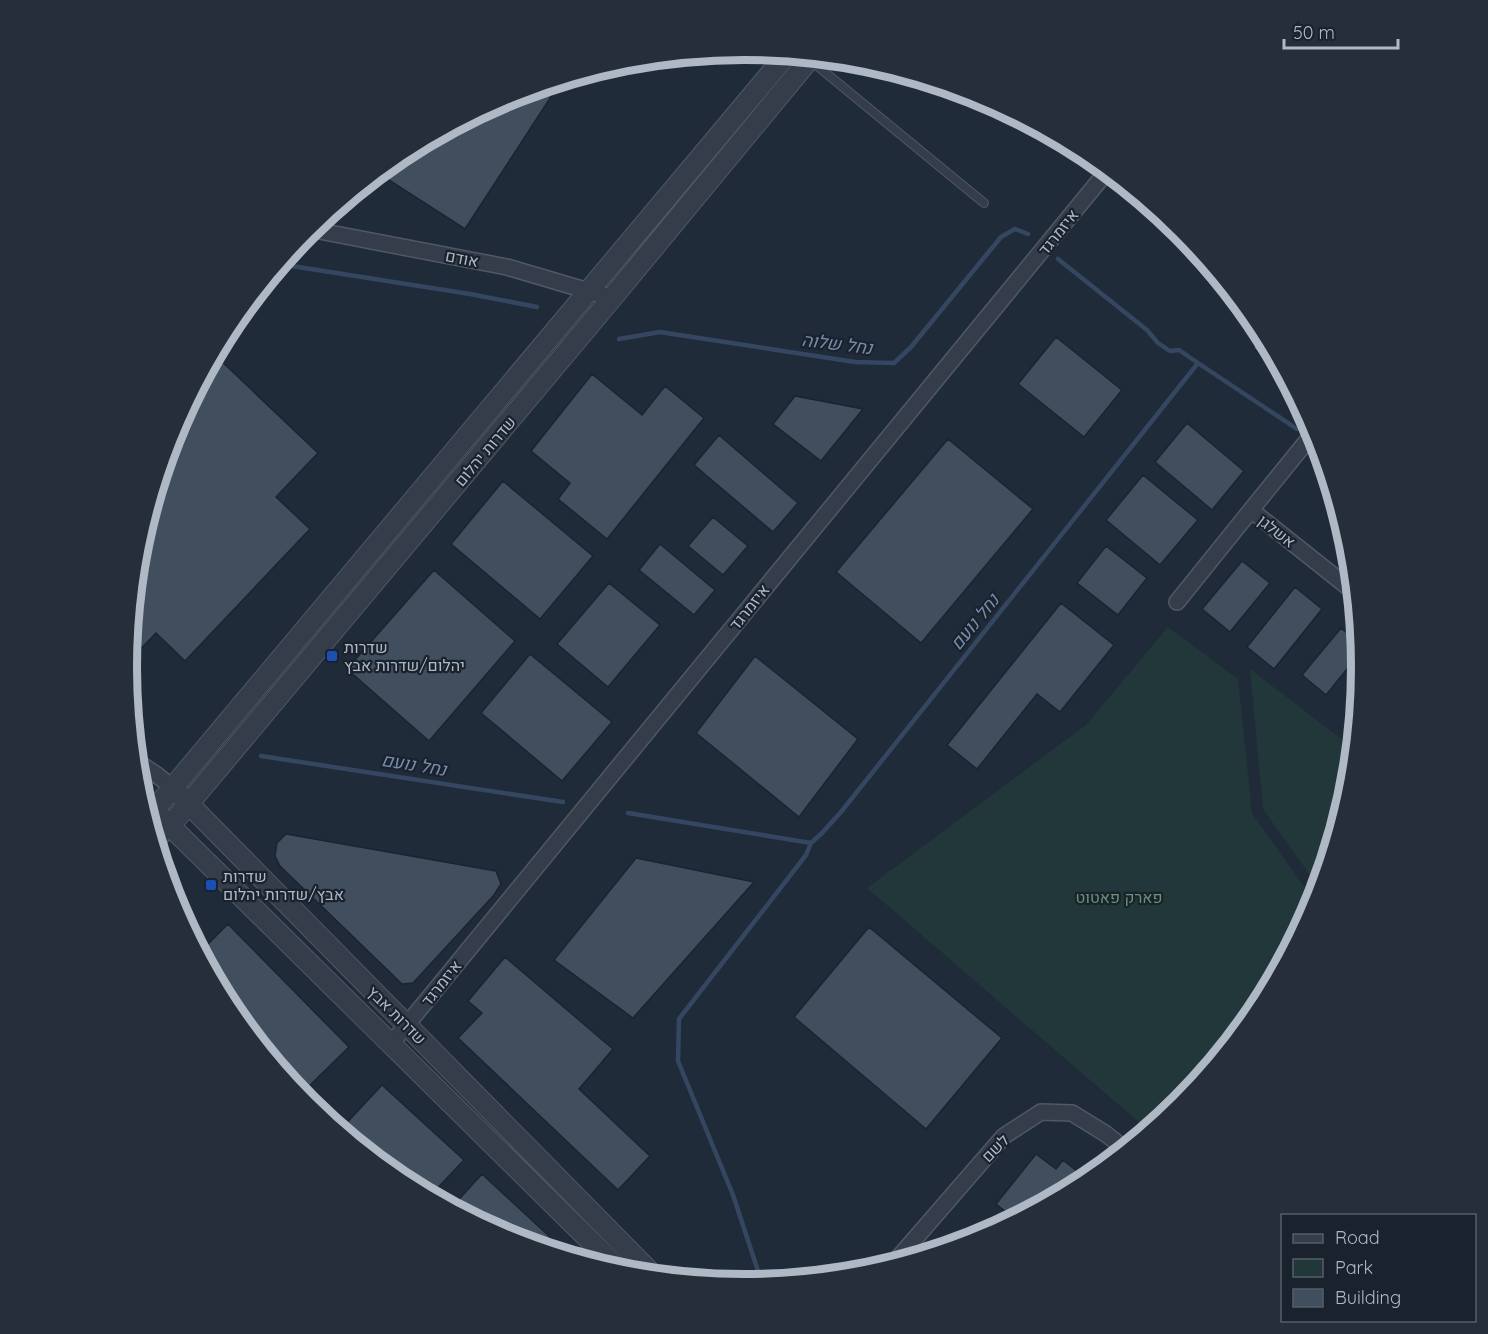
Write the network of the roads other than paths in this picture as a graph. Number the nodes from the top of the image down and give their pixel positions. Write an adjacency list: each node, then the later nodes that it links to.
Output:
1 (781, 61): 7 (street, שדרות יהלום)
2 (807, 63): 8 (street, שדרות יהלום)
3 (819, 65): 5 (lane)
4 (1103, 177): 20 (street, איזמרגד)
5 (984, 203)
6 (322, 231): 7 (street, אודם)
7 (590, 291): 8 (street, אודם); 14 (street, שדרות יהלום)
8 (612, 298): 15 (street, שדרות יהלום)
9 (1307, 441): 10 (street, אשלגן)
10 (1251, 510): 11 (street, אשלגן); 12 (street)
11 (1346, 585)
12 (1177, 602)
13 (146, 768): 14 (street, שדרות אבץ)
14 (173, 788): 15 (street, שדרות אבץ); 16 (street, שדרות יהלום)
15 (189, 804): 18 (street, שדרות יהלום); 20 (street, שדרות אבץ)
16 (155, 810)
17 (156, 817): 18 (street, שדרות אבץ)
18 (170, 826): 19 (street, שדרות יהלום); 21 (street, שדרות אבץ)
19 (162, 837)
20 (407, 1025): 21 (street, איזמרגד); 25 (street, שדרות אבץ)
21 (391, 1044): 24 (street, שדרות אבץ)
22 (1119, 1144): 23 (street, לשם)
23 (904, 1252)
24 (608, 1258)
25 (643, 1265)

